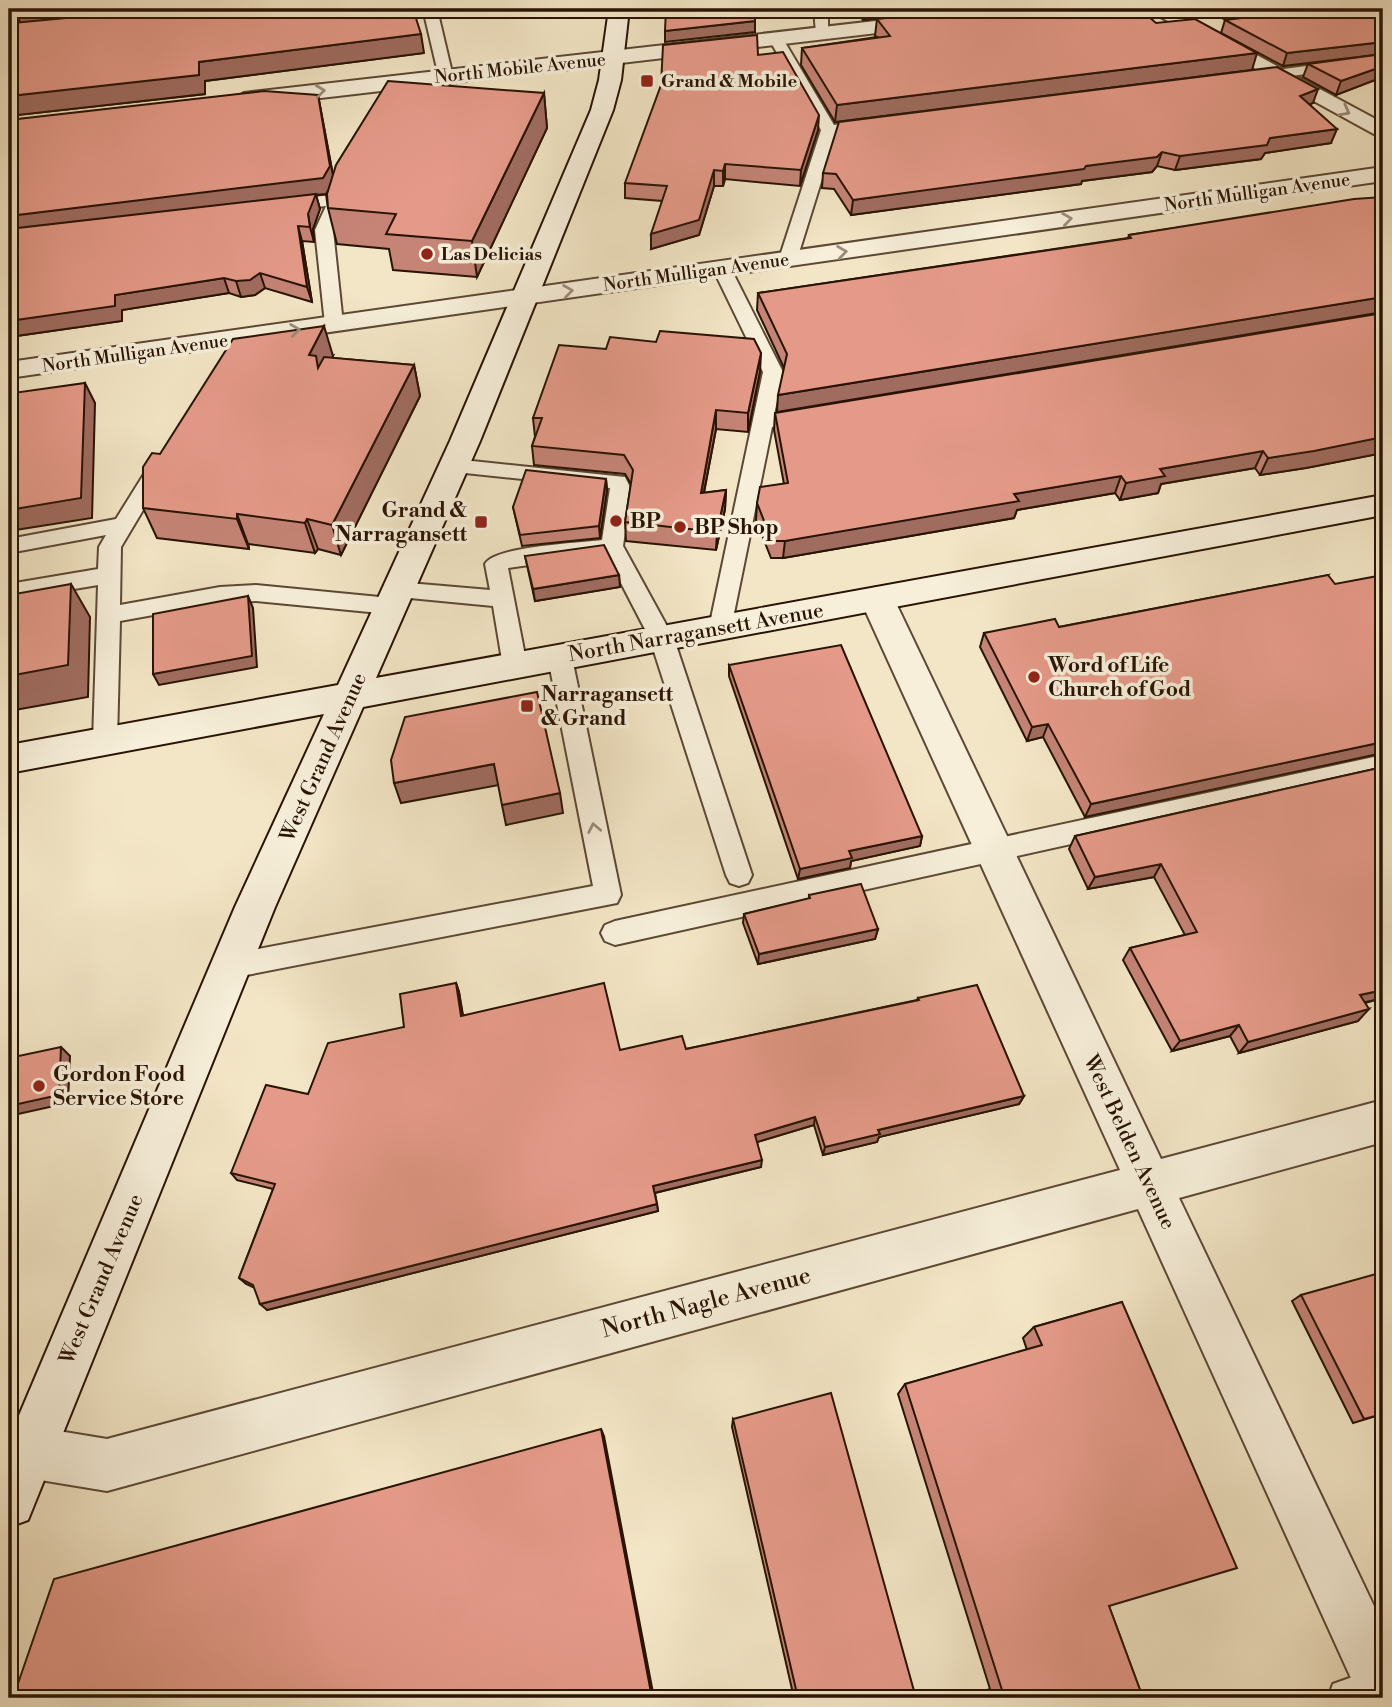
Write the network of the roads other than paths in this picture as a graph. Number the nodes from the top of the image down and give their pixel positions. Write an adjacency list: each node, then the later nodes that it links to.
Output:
1 (16, 9): 8 (lane)
2 (430, 9): 14 (lane)
3 (619, 9): 10 (street, West Grand Avenue)
4 (821, 9): 7 (lane)
5 (1031, 9): 7 (street, North Mobile Avenue)
6 (1156, 9): 13 (street)
7 (823, 33): 9 (street, North Mobile Avenue)
8 (15, 37): 11 (lane)
9 (776, 39): 10 (street, North Mobile Avenue); 20 (lane)
10 (614, 58): 14 (street, North Mobile Avenue); 28 (street, West Grand Avenue)
11 (9, 59)
12 (1383, 60): 13 (lane)
13 (1276, 74): 15 (lane); 21 (street, one-way to 21)
14 (446, 77): 16 (street, North Mobile Avenue)
15 (1235, 79)
16 (405, 81): 17 (street, North Mobile Avenue, one-way to 16); 18 (lane)
17 (228, 102)
18 (391, 105)
19 (883, 123): 20 (lane)
20 (829, 130): 26 (lane)
21 (1383, 132)
22 (1383, 174): 26 (street, North Mulligan Avenue, one-way to 22)
23 (348, 177): 24 (lane)
24 (334, 200): 25 (lane); 29 (lane)
25 (266, 208)
26 (788, 260): 27 (street, North Mulligan Avenue)
27 (722, 269): 28 (street, North Mulligan Avenue, one-way to 27); 34 (lane)
28 (525, 297): 29 (street, North Mulligan Avenue); 36 (street, West Grand Avenue)
29 (334, 324): 30 (street, North Mulligan Avenue, one-way to 29)
30 (241, 337): 31 (lane); 32 (street, North Mulligan Avenue)
31 (226, 361)
32 (9, 370)
33 (829, 412): 34 (lane)
34 (761, 423): 47 (lane)
35 (174, 443): 38 (lane)
36 (453, 466): 40 (lane); 43 (street, West Grand Avenue)
37 (1383, 505): 45 (street, North Narragansett Avenue)
38 (122, 525): 39 (lane); 41 (lane)
39 (9, 546)
40 (612, 546): 44 (lane); 48 (lane)
41 (110, 575): 42 (lane); 46 (lane)
42 (9, 592)
43 (393, 598): 44 (lane); 46 (lane); 51 (street, West Grand Avenue)
44 (500, 599): 50 (lane)
45 (877, 599): 47 (street, North Narragansett Avenue); 55 (street, West Belden Avenue)
46 (108, 615): 52 (lane)
47 (720, 628): 48 (street, North Narragansett Avenue)
48 (662, 639): 49 (street, North Narragansett Avenue); 56 (lane)
49 (560, 657): 50 (street, North Narragansett Avenue); 58 (lane, one-way to 49)
50 (515, 666): 51 (street, North Narragansett Avenue)
51 (349, 696): 52 (street, North Narragansett Avenue); 58 (street, West Grand Avenue)
52 (105, 741): 53 (street, North Narragansett Avenue)
53 (9, 759)
54 (1383, 765): 55 (lane)
55 (995, 852): 57 (lane); 60 (street, West Belden Avenue)
56 (739, 875)
57 (615, 933)
58 (231, 966): 61 (street, West Grand Avenue)
59 (1383, 1121): 60 (street, North Nagle Avenue)
60 (1149, 1183): 61 (street, North Nagle Avenue); 63 (street, West Belden Avenue)
61 (28, 1452): 62 (street, West Grand Avenue)
62 (9, 1501)
63 (1383, 1685): 64 (lane)
64 (1347, 1698)

